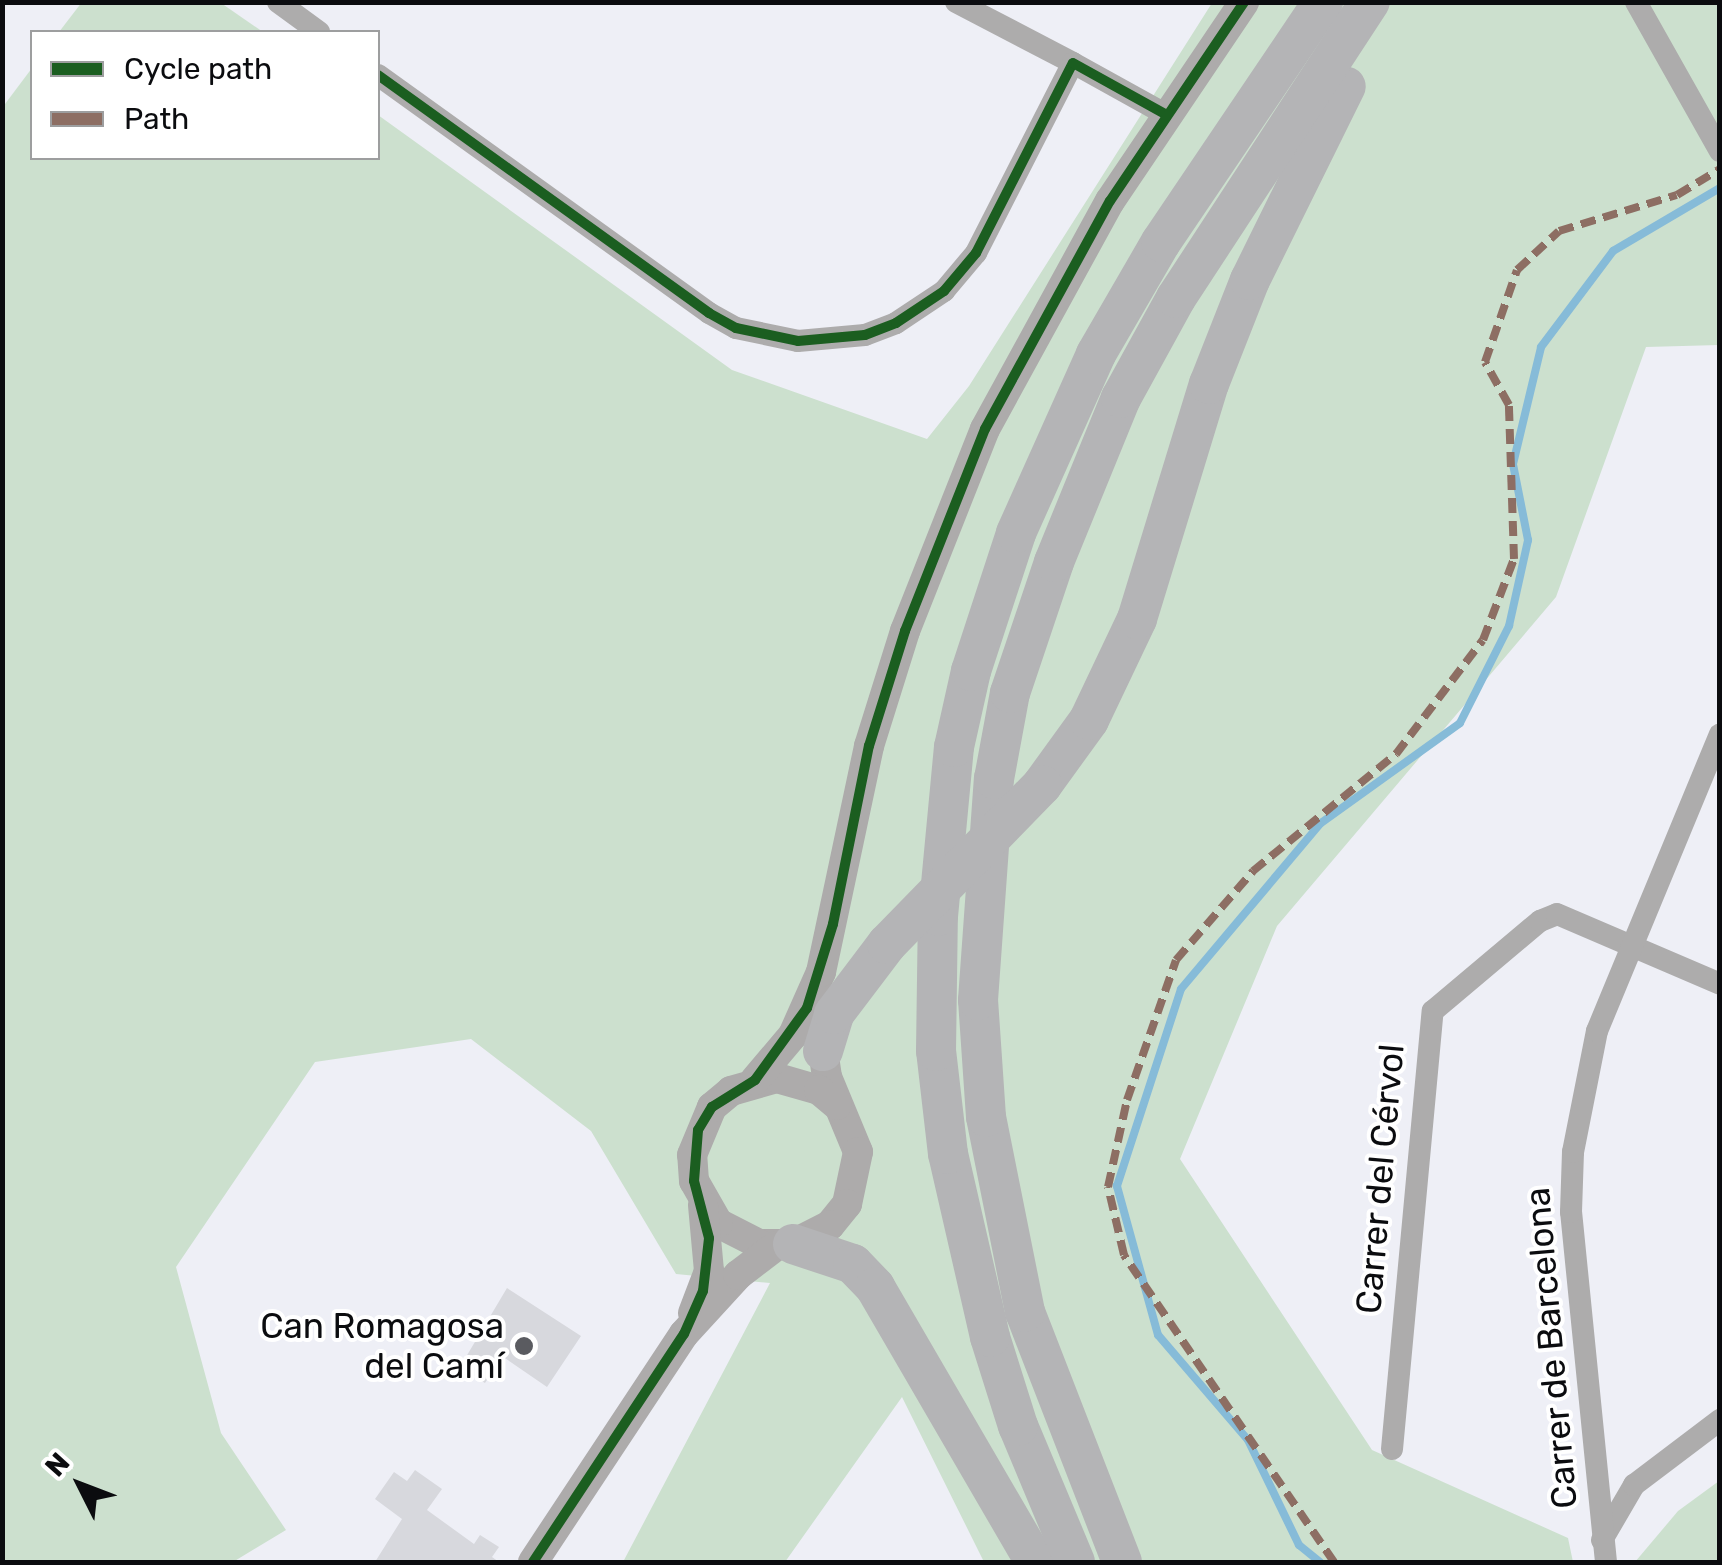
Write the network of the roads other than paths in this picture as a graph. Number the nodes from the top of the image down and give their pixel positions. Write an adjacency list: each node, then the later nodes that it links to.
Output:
1 (278, 2): 8 (street)
2 (956, 2): 9 (street)
3 (1244, 2): 11 (street)
4 (1323, 2): 28 (highway)
5 (1370, 2): 29 (highway)
6 (1386, 2): 17 (highway, bridge)
7 (1636, 2): 12 (street)
8 (316, 30)
9 (1073, 63): 10 (street); 11 (street)
10 (380, 75)
11 (1167, 116): 15 (street)
12 (1720, 151)
13 (1720, 734): 14 (street, Carrer de Barcelona)
14 (1630, 944): 16 (street, Carrer del Cérvol); 24 (street, Carrer del Cérvol); 25 (street, Carrer de Barcelona)
15 (821, 972): 17 (street); 18 (street)
16 (1720, 984)
17 (823, 1051): 19 (street)
18 (755, 1080): 19 (street); 20 (street)
19 (837, 1105): 21 (street)
20 (704, 1205): 21 (street); 22 (street)
21 (785, 1245): 22 (street); 27 (highway)
22 (684, 1334): 26 (street)
23 (1720, 1420): 25 (street)
24 (1392, 1449)
25 (1604, 1551)
26 (533, 1562)
27 (1035, 1562)
28 (1076, 1562)
29 (1122, 1562)

